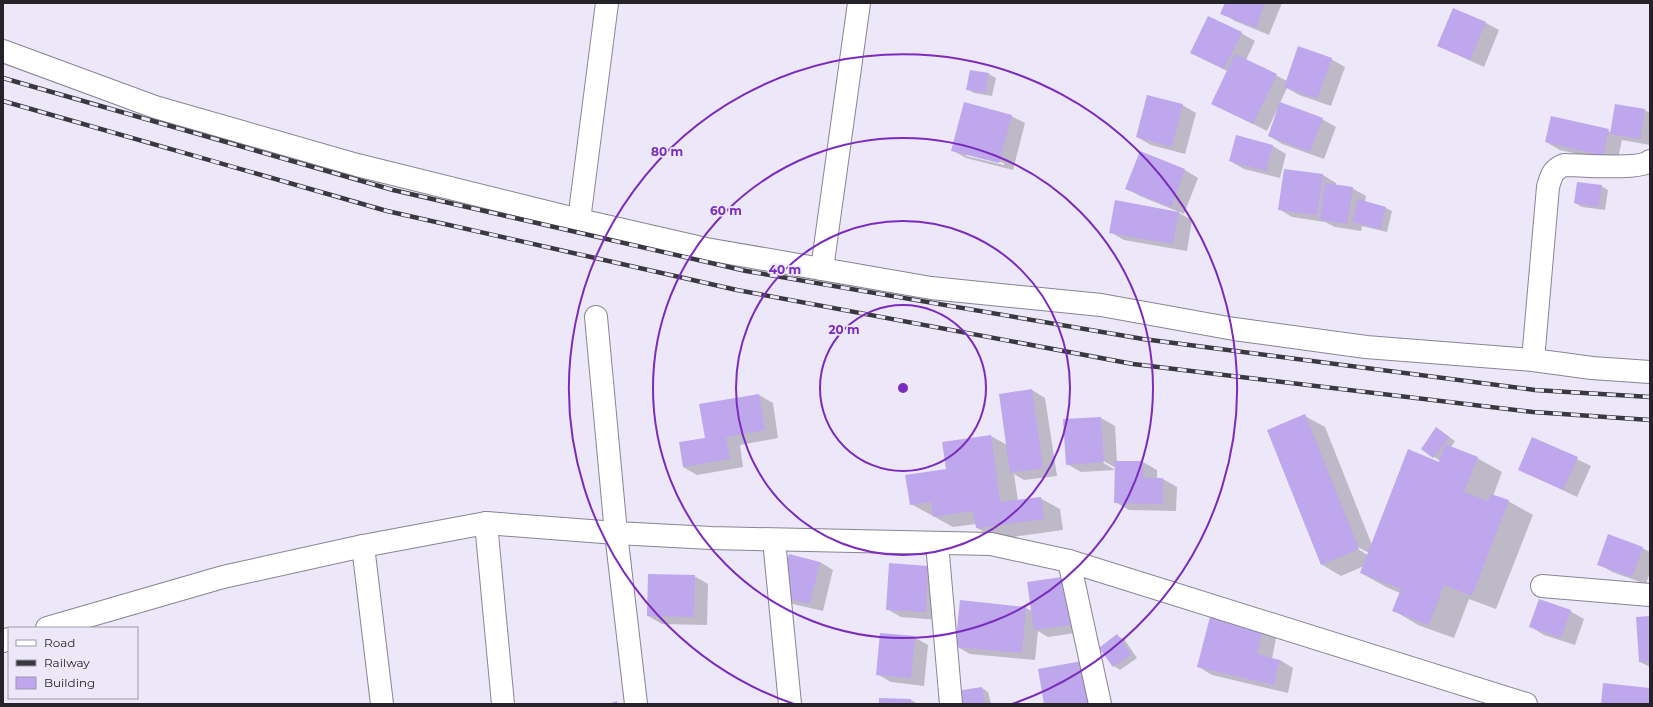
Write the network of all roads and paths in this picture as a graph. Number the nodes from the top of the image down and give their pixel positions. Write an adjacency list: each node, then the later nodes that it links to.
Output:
1 (607, 3): 5 (street)
2 (859, 3): 6 (street)
3 (3, 51): 5 (street)
4 (1650, 161): 8 (street)
5 (579, 220): 6 (street)
6 (822, 269): 8 (street)
7 (596, 317): 11 (street)
8 (1533, 360): 9 (street)
9 (1650, 372)
10 (486, 524): 11 (street); 14 (street); 20 (street)
11 (616, 534): 12 (street); 21 (street)
12 (774, 540): 13 (street); 22 (street)
13 (937, 543): 15 (street); 23 (street)
14 (363, 546): 18 (street); 19 (street)
15 (1069, 561): 24 (street); 25 (street)
16 (1542, 586): 17 (street)
17 (1650, 595)
18 (50, 627)
19 (382, 704)
20 (503, 704)
21 (636, 704)
22 (790, 704)
23 (951, 704)
24 (1100, 704)
25 (1526, 704)

